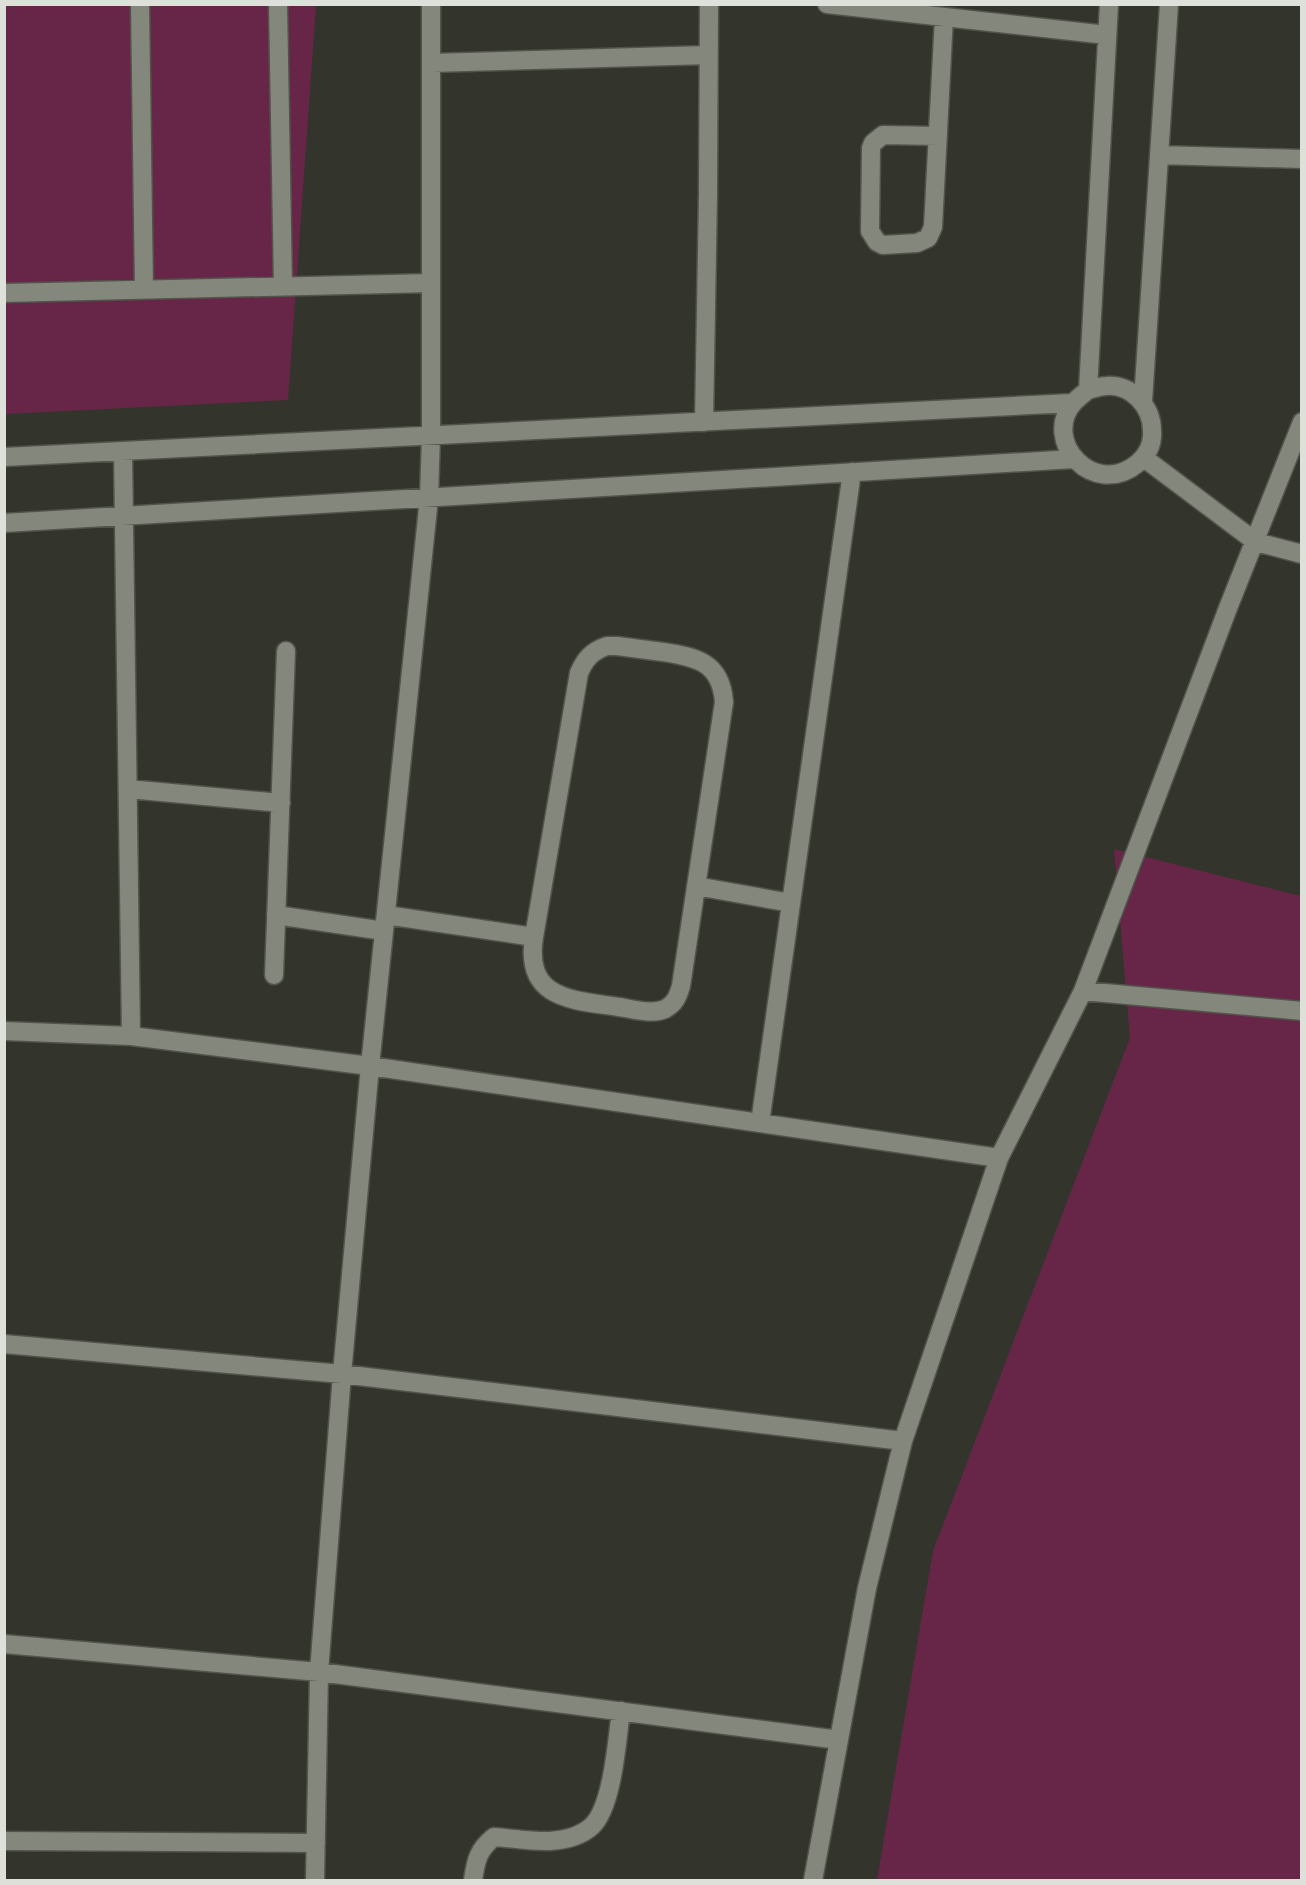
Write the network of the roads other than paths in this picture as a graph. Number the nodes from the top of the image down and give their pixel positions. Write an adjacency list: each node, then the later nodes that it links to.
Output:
1 (140, 4): 19 (street)
2 (278, 4): 18 (street)
3 (431, 4): 13 (street)
4 (709, 4): 12 (street)
5 (827, 4): 8 (street)
6 (1109, 4): 11 (street)
7 (1169, 4): 15 (street)
8 (858, 6): 10 (street)
9 (987, 13): 10 (street); 11 (street)
10 (944, 17): 14 (street)
11 (1107, 35): 21 (street)
12 (708, 55): 13 (street); 24 (street)
13 (431, 63): 17 (street)
14 (938, 136): 14 (street)
15 (1159, 155): 16 (street); 22 (street)
16 (1302, 159)
17 (431, 283): 18 (street); 26 (street)
18 (283, 286): 19 (street)
19 (144, 290): 20 (street)
20 (4, 292)
21 (1088, 390): 22 (street); 23 (street)
22 (1143, 401): 29 (street)
23 (1072, 403): 24 (street); 30 (street)
24 (704, 422): 26 (street)
25 (1302, 422): 35 (street)
26 (431, 435): 27 (street); 32 (street)
27 (123, 451): 28 (street); 33 (street)
28 (4, 457)
29 (1144, 458): 30 (street); 35 (street)
30 (1074, 459): 31 (street)
31 (852, 472): 32 (street); 41 (street)
32 (429, 498): 33 (street); 43 (street)
33 (124, 516): 34 (street); 38 (street)
34 (4, 523)
35 (1256, 542): 36 (street); 46 (street)
36 (1302, 554)
37 (286, 651): 39 (street)
38 (128, 789): 39 (street); 49 (street)
39 (281, 803): 42 (street)
40 (696, 886): 41 (street); 44 (street); 44 (street)
41 (791, 903): 51 (street)
42 (276, 915): 43 (street); 45 (street)
43 (385, 923): 44 (street); 50 (street)
44 (534, 937)
45 (274, 975)
46 (1083, 991): 47 (street); 52 (street)
47 (1302, 1011)
48 (4, 1031): 49 (street)
49 (131, 1036): 50 (street)
50 (370, 1066): 51 (street); 54 (street)
51 (760, 1123): 52 (street)
52 (999, 1158): 55 (street)
53 (4, 1344): 54 (street)
54 (342, 1374): 55 (street); 57 (street)
55 (903, 1441): 59 (street)
56 (4, 1644): 57 (street)
57 (319, 1672): 58 (street); 61 (street)
58 (621, 1711): 59 (street); 63 (street)
59 (839, 1740): 64 (street)
60 (4, 1840): 61 (street)
61 (316, 1843): 62 (street)
62 (315, 1881)
63 (473, 1881)
64 (813, 1881)

